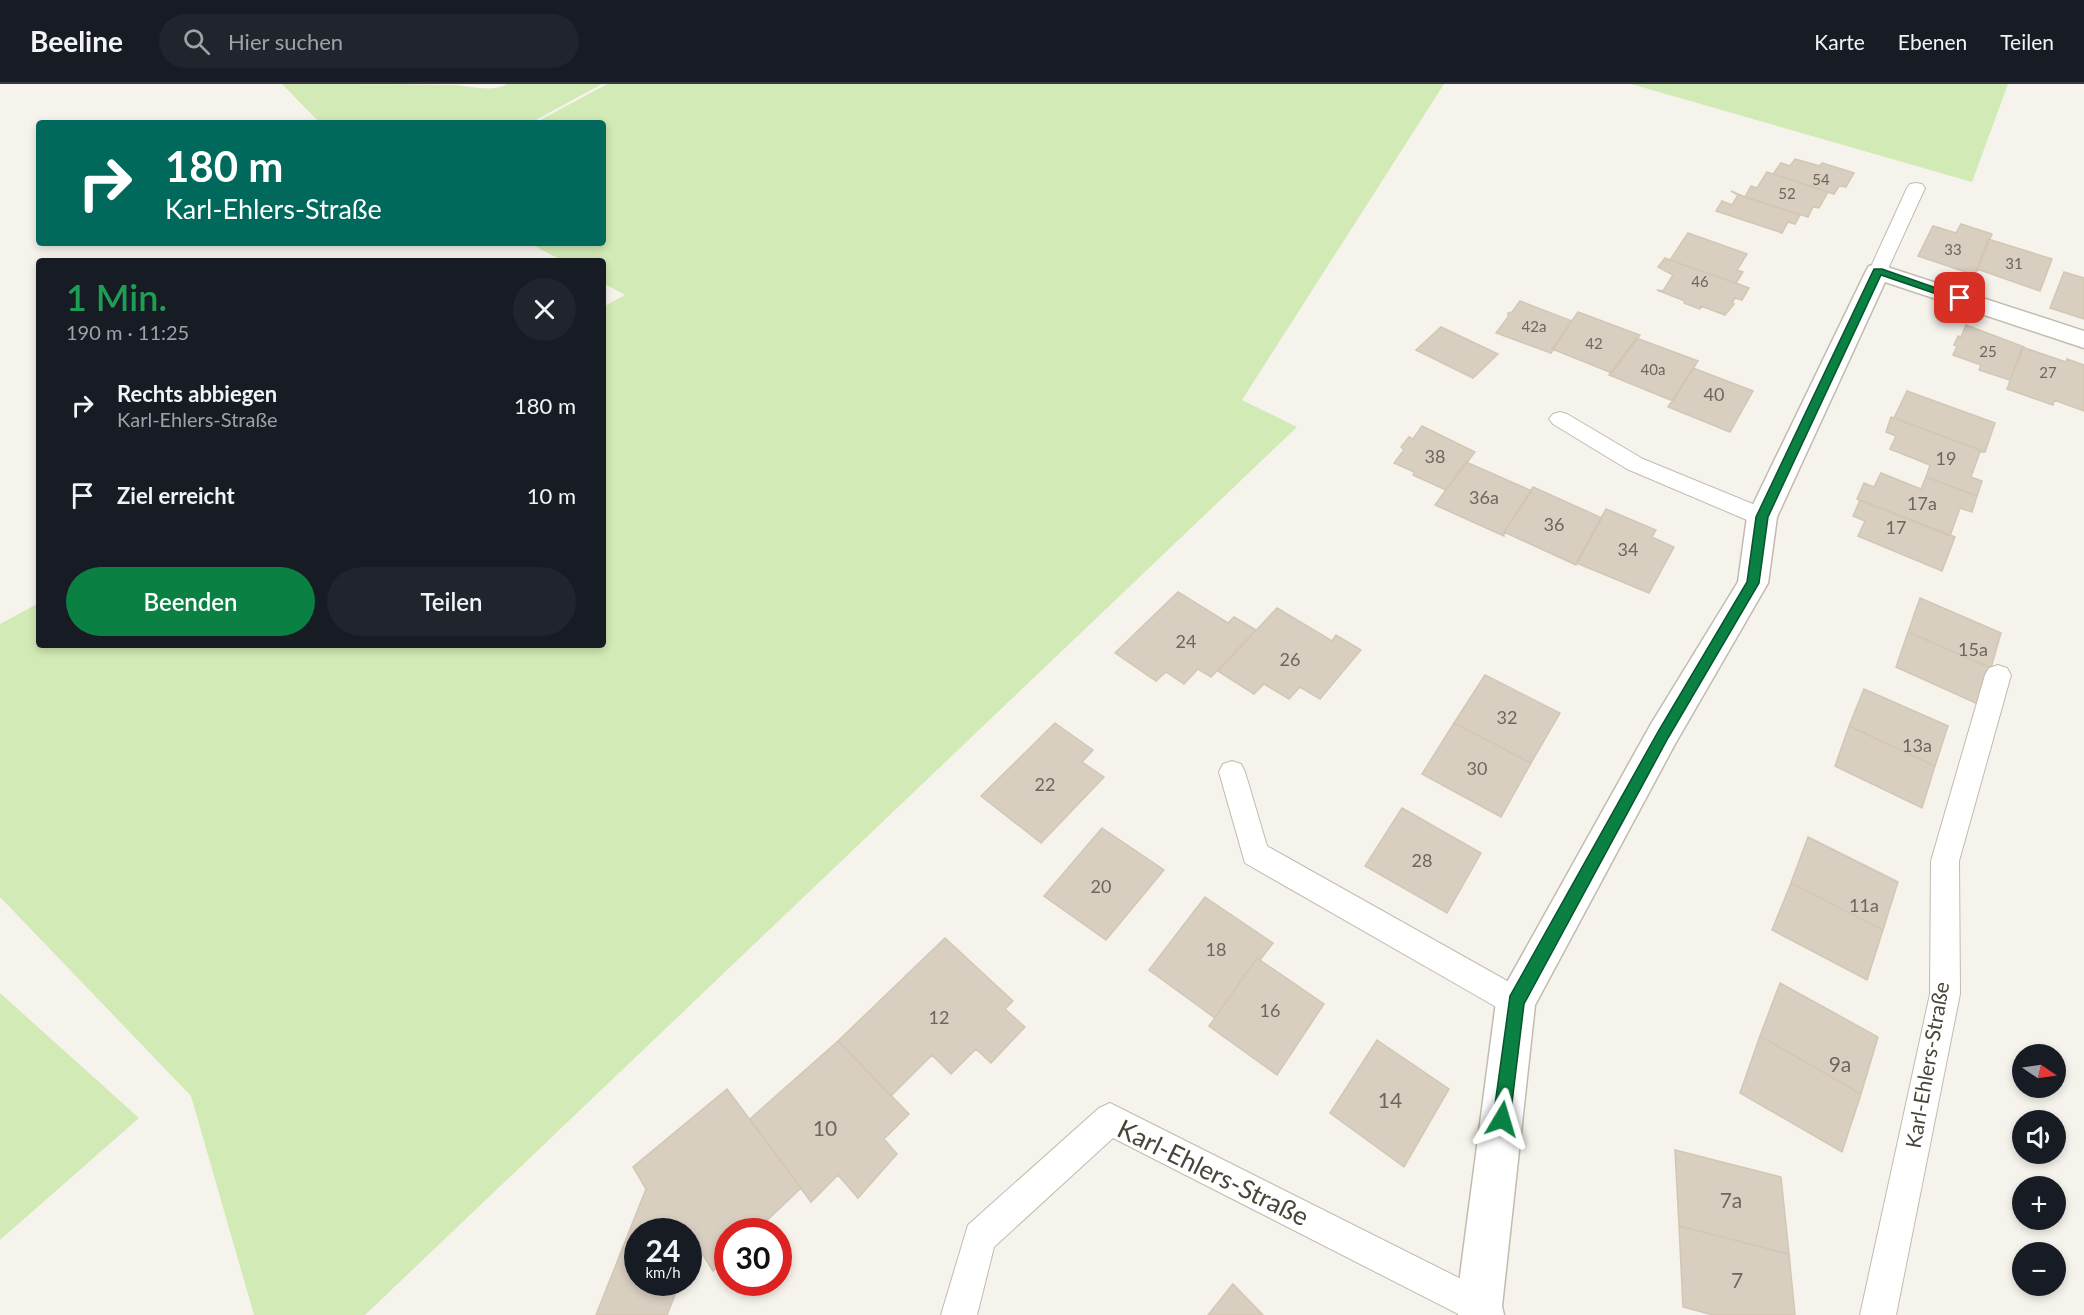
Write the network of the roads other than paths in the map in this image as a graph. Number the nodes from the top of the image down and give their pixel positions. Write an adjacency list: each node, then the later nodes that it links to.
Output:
1 (1916, 188): 2 (lane, Karl-Ehlers-Straße)
2 (1878, 271): 3 (street); 5 (street, Karl-Ehlers-Straße)
3 (2084, 340)
4 (1560, 419): 5 (lane)
5 (1762, 517): 8 (street, Karl-Ehlers-Straße)
6 (1998, 675): 11 (lane, Karl-Ehlers-Straße)
7 (1232, 772): 8 (lane)
8 (1516, 1002): 9 (street, Karl-Ehlers-Straße)
9 (1480, 1311): 10 (lane, Karl-Ehlers-Straße)
10 (959, 1315)
11 (1878, 1315)

